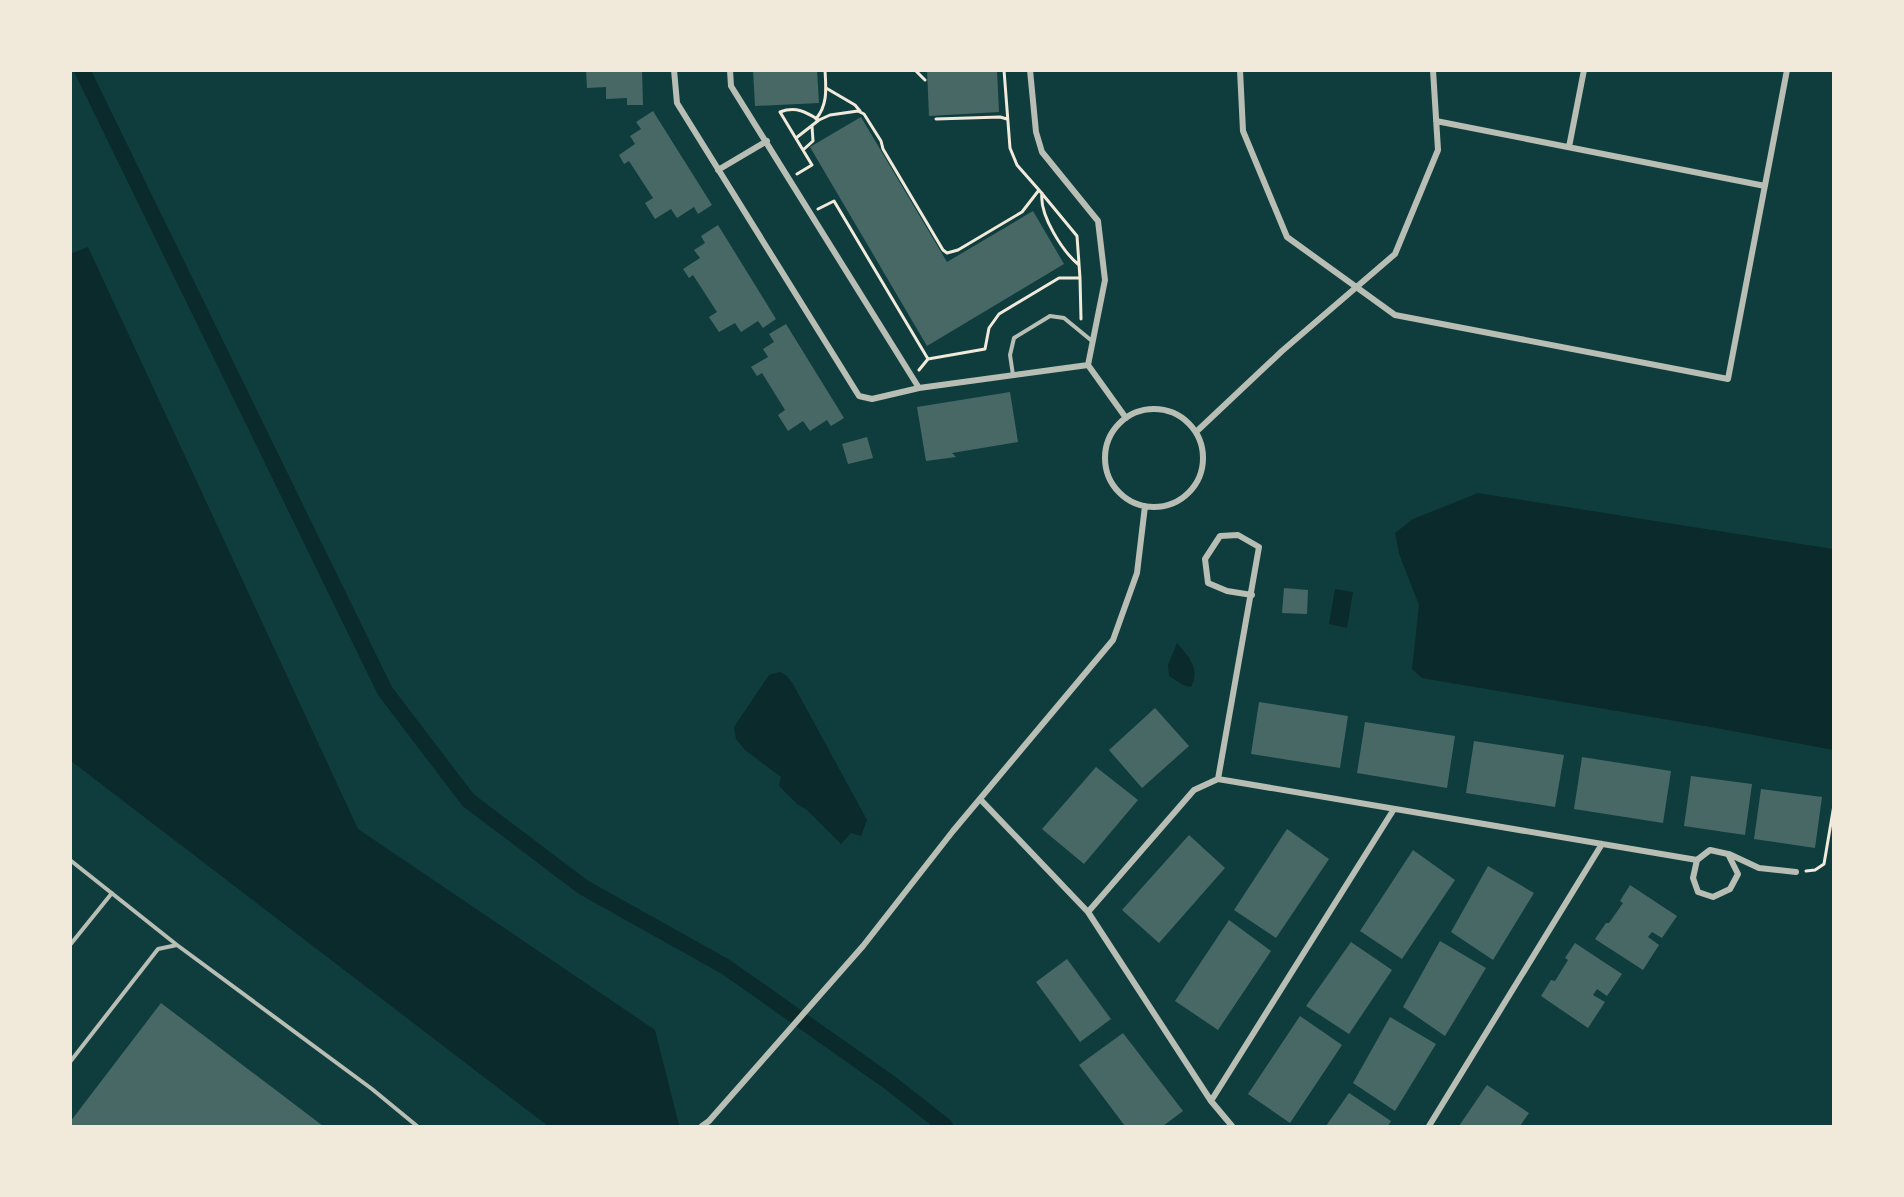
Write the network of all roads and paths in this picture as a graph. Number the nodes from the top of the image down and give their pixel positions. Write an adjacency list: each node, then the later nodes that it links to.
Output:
1 (674, 70): 23 (street)
2 (730, 70): 20 (street)
3 (915, 70): 11 (path)
4 (1004, 70): 16 (path)
5 (1030, 70): 32 (street)
6 (1240, 70): 30 (street)
7 (1433, 70): 17 (street)
8 (1584, 70): 21 (street)
9 (1787, 70): 25 (street)
10 (826, 71): 12 (path)
11 (925, 80)
12 (826, 88): 13 (path); 14 (path)
13 (861, 113): 14 (path); 26 (path)
14 (817, 119): 18 (path); 19 (path)
15 (936, 119): 16 (path)
16 (1007, 119): 26 (path)
17 (1436, 121): 21 (street); 30 (street)
18 (812, 126): 19 (path); 22 (path)
19 (796, 138): 22 (path)
20 (767, 141): 23 (street); 24 (street)
21 (1569, 147): 25 (street)
22 (803, 150): 24 (path)
23 (718, 170): 37 (street)
24 (790, 178): 27 (street)
25 (1765, 186): 30 (street)
26 (1040, 191): 28 (path); 28 (path)
27 (811, 213): 33 (path); 36 (street)
28 (1079, 265): 29 (path)
29 (1080, 278): 31 (path); 33 (path)
30 (1357, 287): 39 (street)
31 (1077, 329): 32 (lane); 35 (lane)
32 (1093, 341): 34 (street)
33 (928, 358): 36 (path)
34 (1088, 366): 35 (street); 38 (street)
35 (1013, 375): 37 (street)
36 (913, 378): 37 (street)
37 (919, 388)
38 (1126, 418): 39 (street); 40 (street)
39 (1196, 432): 40 (street)
40 (1145, 506): 43 (street)
41 (1252, 595): 41 (street); 42 (street)
42 (1218, 779): 45 (street); 52 (street)
43 (980, 799): 52 (street); 58 (street)
44 (1833, 805): 50 (path)
45 (1394, 809): 46 (street); 56 (street)
46 (1602, 844): 49 (street); 60 (street)
47 (1728, 854): 49 (street); 49 (street); 50 (street)
48 (70, 860): 51 (lane)
49 (1697, 860)
50 (1796, 872)
51 (112, 893): 53 (lane); 54 (lane)
52 (1088, 912): 56 (street)
53 (70, 945)
54 (177, 945): 55 (lane); 57 (lane)
55 (70, 1062)
56 (1211, 1101): 59 (street)
57 (417, 1126)
58 (702, 1126)
59 (1232, 1126)
60 (1429, 1126)

